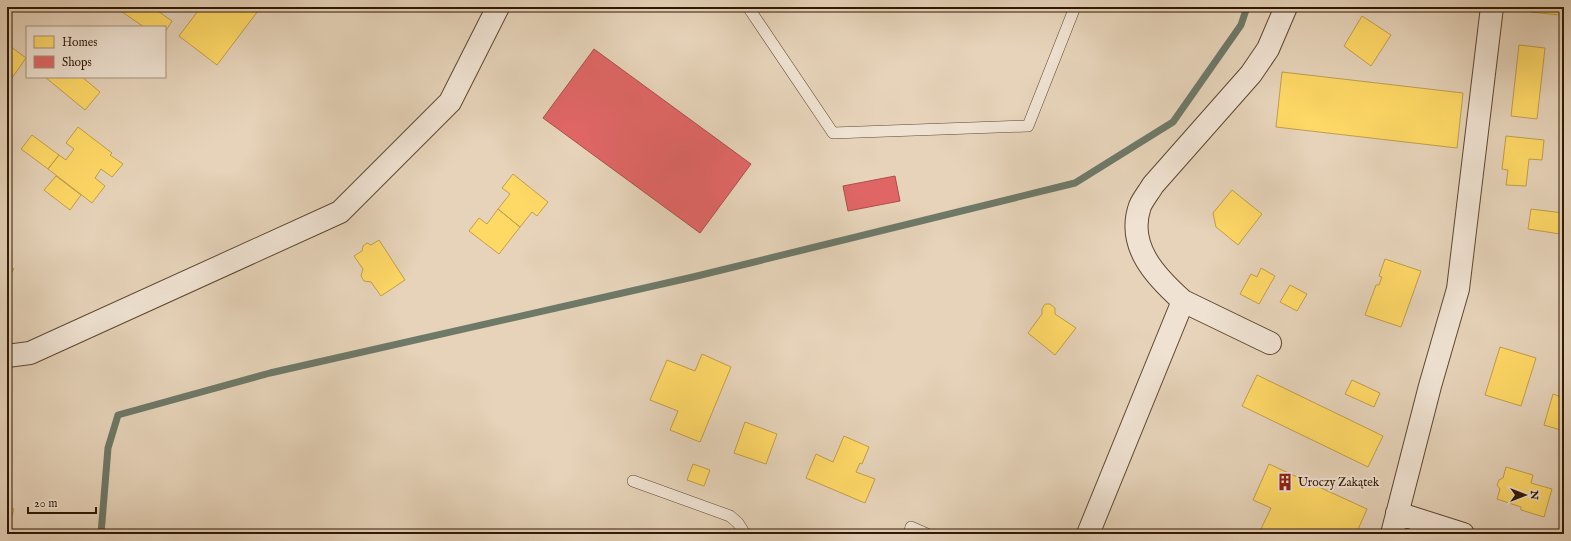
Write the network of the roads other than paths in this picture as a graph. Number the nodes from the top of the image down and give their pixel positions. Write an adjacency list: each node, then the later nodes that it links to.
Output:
1 (498, 7): 8 (street)
2 (748, 7): 3 (lane)
3 (1075, 7)
4 (1286, 7): 6 (street)
5 (1492, 7): 10 (street)
6 (1183, 301): 7 (street); 14 (street)
7 (1270, 343)
8 (7, 356)
9 (633, 481): 11 (lane)
10 (1397, 513): 15 (street); 16 (street)
11 (745, 534)
12 (908, 534): 13 (lane)
13 (926, 534)
14 (1088, 534)
15 (1392, 534)
16 (1463, 534)

